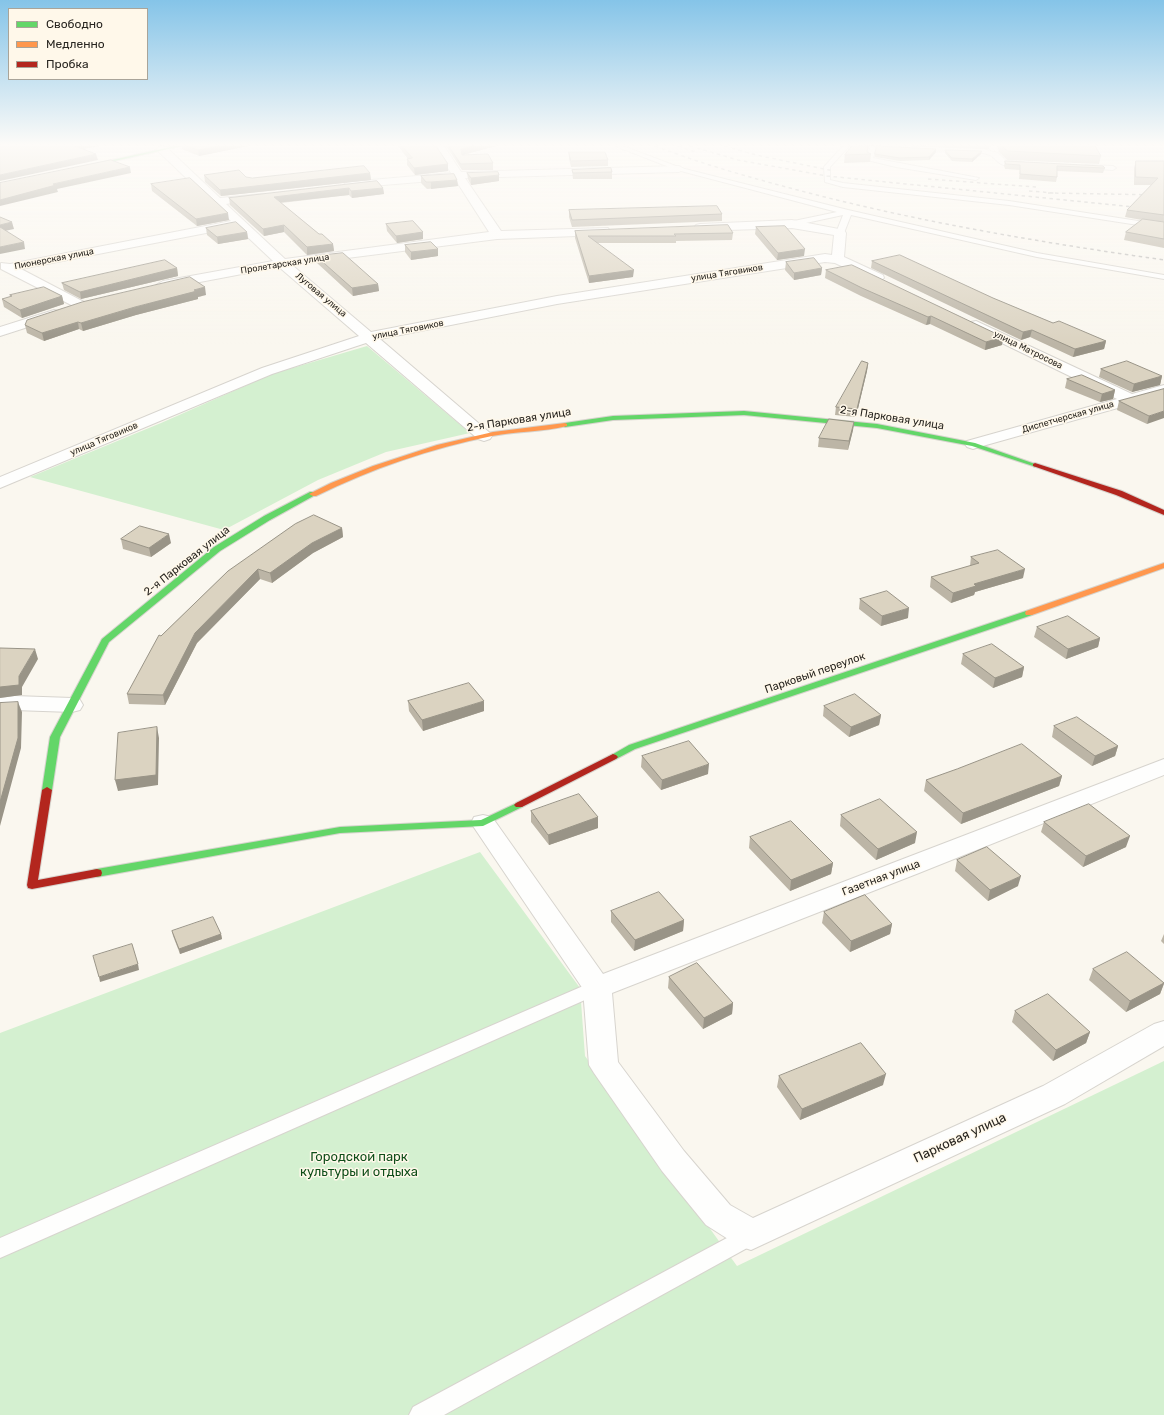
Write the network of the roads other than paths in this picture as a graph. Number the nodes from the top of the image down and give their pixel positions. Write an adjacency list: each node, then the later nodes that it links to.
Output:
1 (231, 212): 5 (street, Луговая улица)
2 (481, 212): 11 (street)
3 (848, 212): 6 (lane); 10 (lane); 15 (lane)
4 (1067, 212): 7 (lane)
5 (242, 223): 13 (street, Луговая улица); 14 (street, Пионерская улица)
6 (792, 224): 8 (street); 10 (street)
7 (1164, 227)
8 (688, 228)
9 (616, 231): 11 (street, Пролетарская улица)
10 (840, 233): 12 (street)
11 (497, 235): 13 (street, Пролетарская улица)
12 (838, 259): 16 (street); 22 (street, улица Тяговиков)
13 (282, 263): 17 (street, Пролетарская улица); 22 (street, Луговая улица)
14 (4, 265): 19 (street)
15 (1164, 277)
16 (888, 283)
17 (153, 288)
18 (94, 302): 19 (street)
19 (79, 305): 21 (street)
20 (966, 320): 24 (street, улица Матросова)
21 (0, 332)
22 (369, 337): 25 (street, Луговая улица); 27 (street, улица Тяговиков)
23 (1164, 390): 24 (street, Диспетчерская улица)
24 (1130, 399): 26 (street, Диспетчерская улица)
25 (484, 436): 26 (street, 2-я Парковая улица); 30 (street, 2-я Парковая улица)
26 (973, 444): 28 (street, 2-я Парковая улица)
27 (0, 483)
28 (1164, 513)
29 (1164, 565): 33 (street, Парковый переулок)
30 (72, 704): 31 (street); 33 (street, 2-я Парковая улица)
31 (0, 705)
32 (1164, 766): 34 (street, Газетная улица)
33 (483, 823): 34 (street)
34 (598, 987): 36 (street); 37 (lane)
35 (1164, 1032): 36 (street, Парковая улица)
36 (751, 1235): 38 (lane)
37 (0, 1248)
38 (421, 1415)

